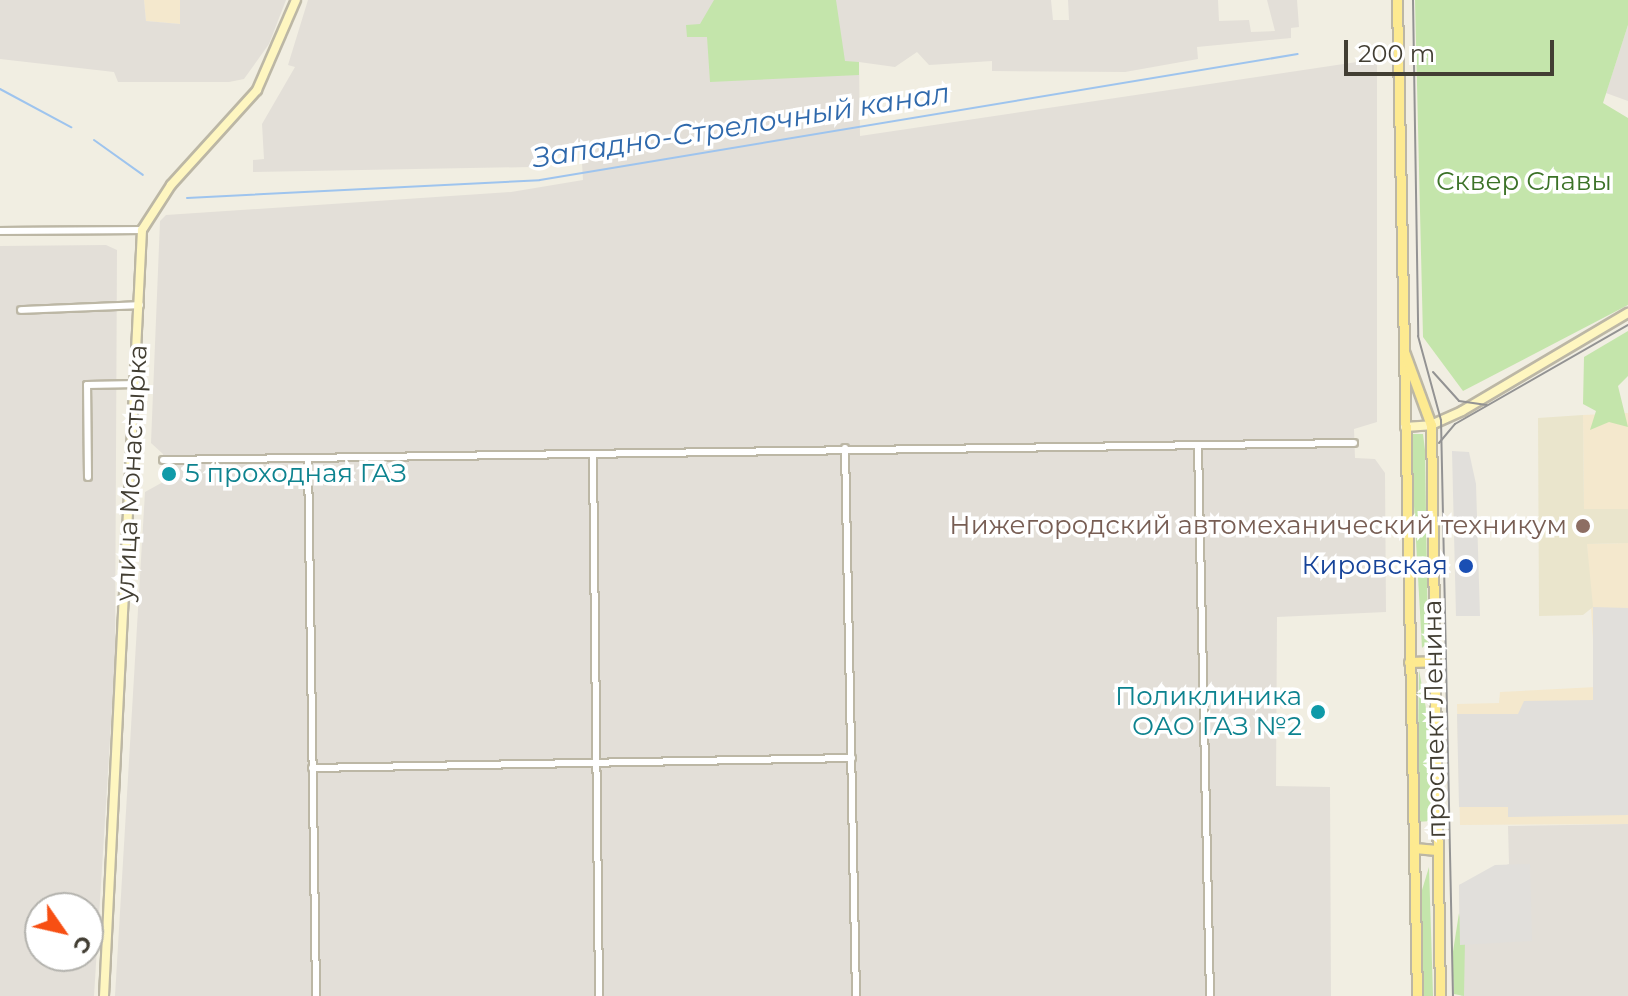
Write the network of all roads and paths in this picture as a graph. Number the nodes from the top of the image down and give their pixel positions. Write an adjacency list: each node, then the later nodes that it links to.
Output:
1 (296, 0): 3 (street)
2 (1397, 0): 8 (main road, проспект Ленина)
3 (142, 230): 4 (street); 5 (street, улица Монастырка)
4 (0, 231)
5 (140, 305): 6 (street); 9 (street, улица Монастырка)
6 (21, 310)
7 (1628, 313): 10 (street)
8 (1404, 351): 10 (main road, проспект Ленина); 11 (main road, проспект Ленина)
9 (137, 384): 18 (street); 26 (street, улица Монастырка)
10 (1431, 425): 11 (street); 19 (main road, проспект Ленина)
11 (1405, 427): 20 (main road, проспект Ленина)
12 (1354, 443): 13 (street)
13 (1198, 446): 14 (street); 30 (street)
14 (845, 448): 15 (street); 21 (street)
15 (593, 457): 17 (street); 22 (street)
16 (163, 460): 17 (street)
17 (308, 460): 23 (street)
18 (88, 477)
19 (1433, 661): 20 (main road); 25 (main road, проспект Ленина)
20 (1409, 662): 24 (main road, проспект Ленина)
21 (852, 758): 22 (street); 29 (street)
22 (597, 765): 23 (street); 28 (street)
23 (312, 768): 27 (street)
24 (1414, 848): 25 (main road); 31 (main road, проспект Ленина)
25 (1437, 850): 32 (main road, проспект Ленина)
26 (104, 996)
27 (316, 996)
28 (599, 996)
29 (856, 996)
30 (1210, 996)
31 (1417, 996)
32 (1440, 996)

